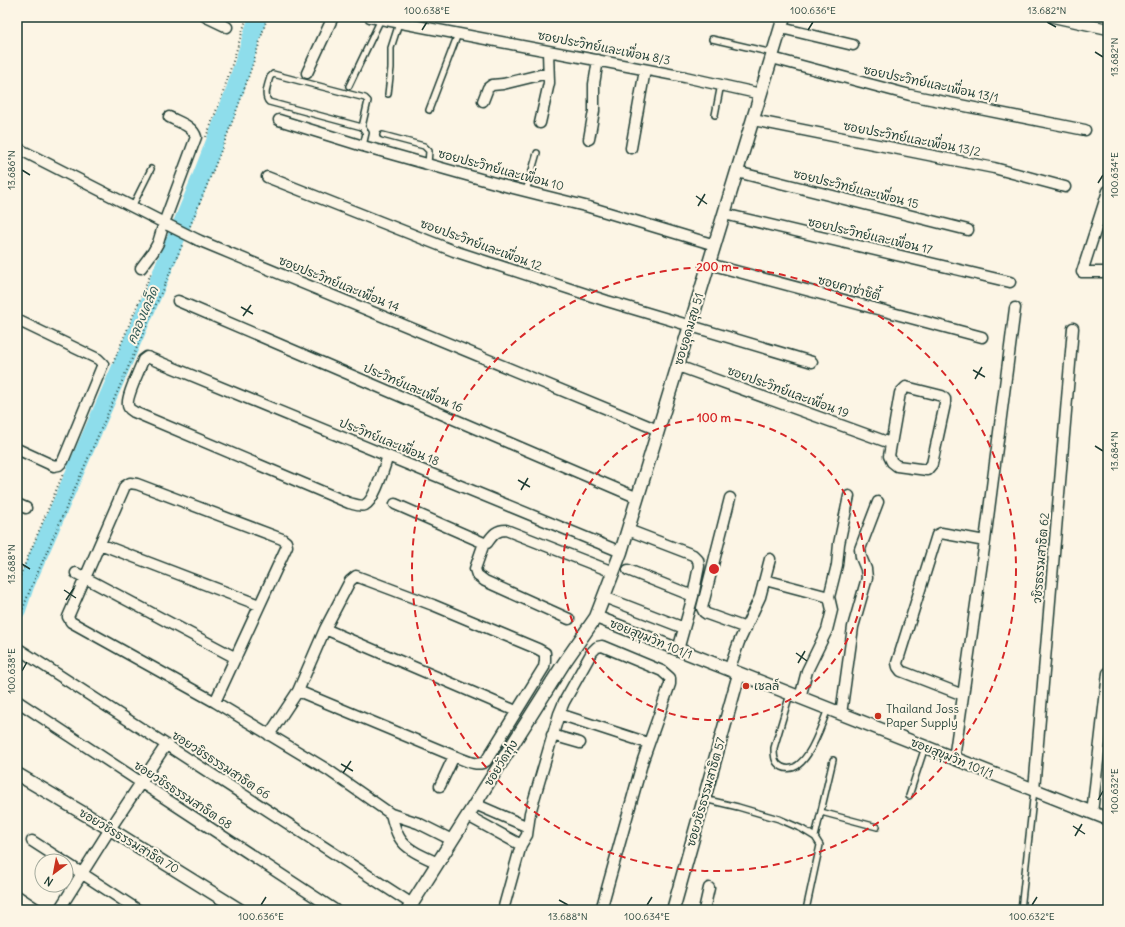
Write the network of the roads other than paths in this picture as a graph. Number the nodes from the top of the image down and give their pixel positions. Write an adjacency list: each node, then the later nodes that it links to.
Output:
1 (206, 17): 9 (street)
2 (332, 17): 18 (street)
3 (370, 17): 5 (street, ซอยประวิทย์และเพื่อน 8/3)
4 (1053, 17): 6 (street)
5 (381, 19): 7 (street, ซอยประวิทย์และเพื่อน 8/3); 21 (lane)
6 (1081, 20): 10 (street)
7 (399, 23): 11 (street, ซอยประวิทย์และเพื่อน 8/3); 22 (lane)
8 (783, 23): 13 (street); 15 (street, ซอยอุดมสุข 51)
9 (227, 27)
10 (1108, 29)
11 (458, 34): 14 (street, ซอยประวิทย์และเพื่อน 8/3); 25 (lane)
12 (712, 39): 15 (lane)
13 (853, 45)
14 (548, 51): 16 (street, ซอยประวิทย์และเพื่อน 8/3); 19 (street)
15 (773, 56): 23 (street, ซอยอุดมสุข 51); 32 (street, ซอยประวิทย์และเพื่อน 13/1)
16 (598, 60): 17 (street, ซอยประวิทย์และเพื่อน 8/3); 34 (street)
17 (645, 70): 20 (street, ซอยประวิทย์และเพื่อน 8/3); 37 (street)
18 (307, 72)
19 (548, 73): 24 (street); 30 (street)
20 (721, 84): 23 (street, ซอยประวิทย์และเพื่อน 8/3); 26 (lane)
21 (349, 86)
22 (388, 94)
23 (761, 94): 29 (street, ซอยอุดมสุข 51)
24 (483, 101)
25 (429, 110)
26 (715, 115)
27 (168, 117): 48 (street)
28 (279, 120): 35 (street, ซอยประวิทย์และเพื่อน 10)
29 (753, 120): 41 (street, ซอยอุดมสุข 51); 43 (street, ซอยประวิทย์และเพื่อน 13/2)
30 (540, 122)
31 (362, 128): 31 (lane); 35 (lane)
32 (1085, 130)
33 (383, 135): 39 (lane)
34 (589, 139)
35 (363, 146): 39 (street, ซอยประวิทย์และเพื่อน 10)
36 (17, 148): 46 (street, ซอยประวิทย์และเพื่อน 14)
37 (631, 148)
38 (537, 153): 44 (lane)
39 (428, 164): 44 (street, ซอยประวิทย์และเพื่อน 10)
40 (151, 169): 46 (lane)
41 (737, 172): 47 (street, ซอยอุดมสุข 51); 49 (street, ซอยประวิทย์และเพื่อน 15)
42 (267, 177): 58 (street, ซอยประวิทย์และเพื่อน 12)
43 (1065, 187)
44 (526, 191): 50 (street, ซอยประวิทย์และเพื่อน 10)
45 (1108, 192): 53 (street)
46 (132, 207): 48 (street, ซอยประวิทย์และเพื่อน 14)
47 (724, 214): 50 (street, ซอยอุดมสุข 51); 54 (street, ซอยประวิทย์และเพื่อน 17)
48 (166, 224): 52 (street); 63 (street, ซอยประวิทย์และเพื่อน 14, bridge)
49 (968, 230)
50 (715, 245): 51 (street, ซอยอุดมสุข 51)
51 (709, 264): 58 (street, ซอยอุดมสุข 51); 60 (street, ซอยคาซ่าซิตี้)
52 (141, 268)
53 (1108, 272)
54 (1010, 282)
55 (178, 302): 68 (street, ประวิทย์และเพื่อน 16)
56 (1015, 308): 73 (street)
57 (17, 320): 65 (street)
58 (690, 325): 61 (street, ซอยประวิทย์และเพื่อน 12); 62 (street, ซอยอุดมสุข 51)
59 (1073, 328): 117 (street, วชิรธรรมสาธิต 62)
60 (982, 337)
61 (812, 362)
62 (678, 366): 63 (street, ซอยอุดมสุข 51); 64 (street, ซอยประวิทย์และเพื่อน 19)
63 (658, 430): 68 (street, ซอยอุดมสุข 51)
64 (890, 443): 64 (street)
65 (17, 449)
66 (388, 456): 66 (street, ประวิทย์และเพื่อน 18); 76 (street, ประวิทย์และเพื่อน 18)
67 (849, 496): 84 (street)
68 (638, 498): 72 (street, ซอยอุดมสุข 51)
69 (730, 498): 89 (street)
70 (878, 502): 104 (street)
71 (395, 504): 74 (street)
72 (628, 530): 76 (street, ซอยอุดมสุข 51); 82 (street)
73 (985, 542): 97 (street); 97 (street)
74 (484, 543): 79 (street); 87 (street)
75 (100, 544): 80 (street); 85 (street); 85 (street)
76 (621, 552): 79 (street, ซอยอุดมสุข 51)
77 (770, 559): 81 (street)
78 (628, 570): 82 (street)
79 (613, 572): 83 (street, ซอยอุดมสุข 51)
80 (80, 576): 93 (street); 100 (street)
81 (764, 580): 84 (street); 89 (street)
82 (693, 596): 88 (street)
83 (604, 597): 86 (street, ซอยอุดมสุข 51); 88 (street)
84 (829, 597): 98 (street)
85 (259, 606): 93 (street)
86 (596, 617): 92 (street, ซอยสุขุมวิท 101/1); 120 (street, ซอยวัดทุ่ง)
87 (569, 619)
88 (684, 628): 92 (street)
89 (746, 628): 94 (street)
90 (325, 629): 96 (street); 102 (street); 102 (street)
91 (17, 648): 109 (street, ซอยวชิรธรรมสาธิต 66)
92 (678, 650): 94 (street, ซอยสุขุมวิท 101/1)
93 (236, 658): 100 (street)
94 (734, 672): 98 (street, ซอยสุขุมวิท 101/1); 119 (street, ซอยวชิรธรรมสาธิต 57)
95 (1108, 673): 122 (street)
96 (298, 691): 105 (street); 111 (street)
97 (963, 695): 112 (street)
98 (795, 696): 101 (street, ซอยสุขุมวิท 101/1); 101 (lane)
99 (17, 701): 115 (street, ซอยวชิรธรรมสาธิต 68)
100 (215, 702): 105 (street)
101 (828, 709): 104 (street, ซอยสุขุมวิท 101/1)
102 (516, 711): 111 (street)
103 (559, 714): 106 (street); 108 (street); 108 (street)
104 (841, 714): 110 (street, ซอยสุขุมวิท 101/1)
105 (270, 735): 123 (street)
106 (552, 736): 107 (street); 126 (street)
107 (580, 743)
108 (648, 744): 146 (street)
109 (166, 745): 115 (street); 139 (street, ซอยวชิรธรรมสาธิต 66)
110 (925, 747): 112 (street, ซอยสุขุมวิท 101/1); 118 (lane)
111 (454, 756): 116 (street)
112 (954, 759): 117 (street, ซอยสุขุมวิท 101/1)
113 (833, 760): 121 (lane)
114 (17, 774): 128 (street, ซอยวชิรธรรมสาธิต 70)
115 (141, 782): 128 (street); 144 (street, ซอยวชิรธรรมสาธิต 68)
116 (440, 786)
117 (1034, 790): 122 (street, ซอยสุขุมวิท 101/1); 150 (lane)
118 (909, 796)
119 (704, 799): 129 (lane); 147 (street, ซอยวชิรธรรมสาธิต 57)
120 (475, 804): 124 (street, ซอยวัดทุ่ง); 126 (street)
121 (821, 812): 127 (lane); 129 (lane)
122 (1092, 813): 125 (street, ซอยสุขุมวิท 101/1)
123 (391, 814): 130 (street); 134 (street)
124 (468, 816): 130 (street, ซอยวัดทุ่ง); 132 (street)
125 (1108, 819)
126 (528, 827): 132 (street)
127 (877, 827)
128 (110, 829): 136 (street); 143 (street, ซอยวชิรธรรมสาธิต 70)
129 (815, 837): 149 (lane)
130 (452, 840): 134 (street, ซอยวัดทุ่ง)
131 (32, 841): 133 (street)
132 (521, 845): 145 (street)
133 (51, 853)
134 (438, 863): 139 (street, ซอยวัดทุ่ง)
135 (74, 868): 136 (street)
136 (82, 874): 141 (street); 142 (street)
137 (709, 888): 148 (street)
138 (17, 896): 140 (street)
139 (410, 907)
140 (38, 910)
141 (59, 910)
142 (138, 910)
143 (240, 910)
144 (335, 910)
145 (504, 910)
146 (600, 910)
147 (673, 910)
148 (704, 910)
149 (806, 910)
150 (1021, 910)

